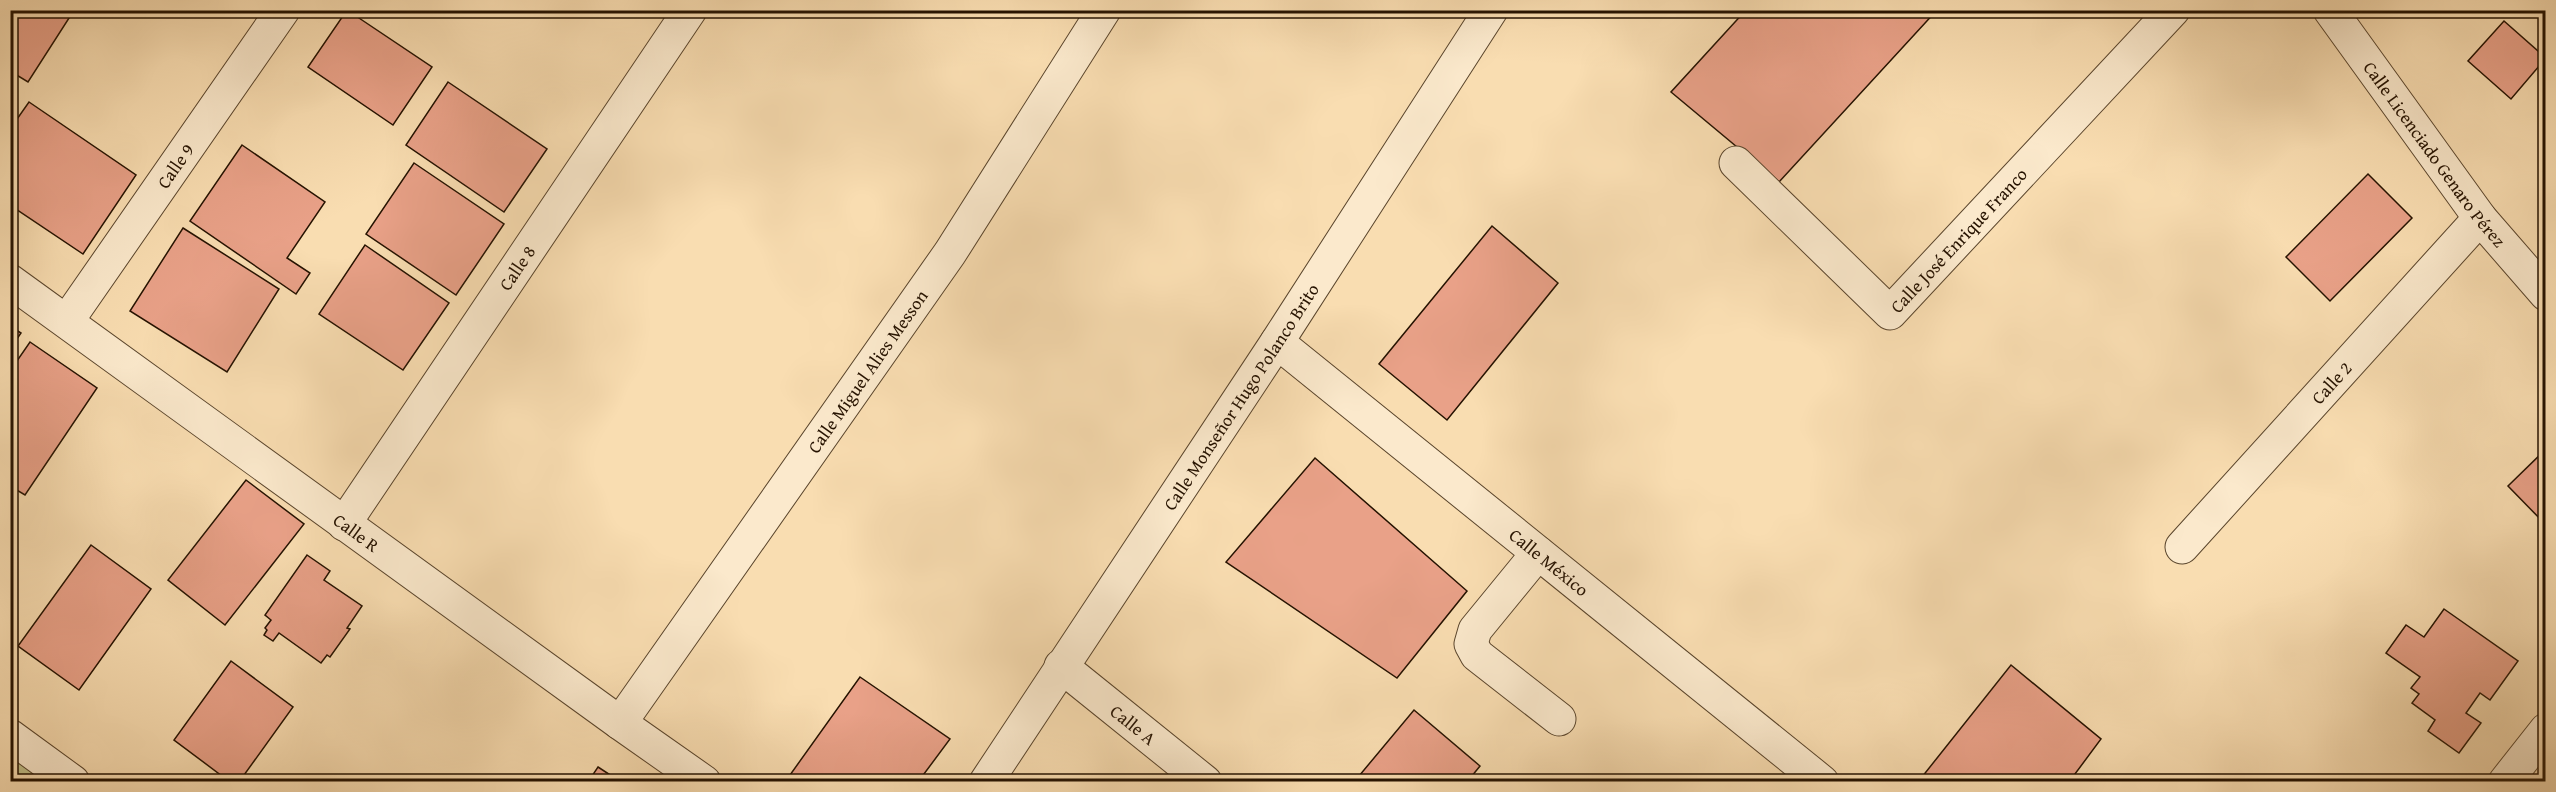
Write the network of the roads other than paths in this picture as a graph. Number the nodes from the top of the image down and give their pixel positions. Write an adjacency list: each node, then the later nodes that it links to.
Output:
1 (283, 10): 11 (street, Calle 9)
2 (690, 10): 13 (street, Calle 8)
3 (1104, 10): 18 (street, Calle Miguel Alies Messon)
4 (1491, 10): 12 (street, Calle Monseñor Hugo Polanco Brito)
5 (2173, 10): 7 (street, Calle José Enrique Franco)
6 (2330, 10): 8 (street, Calle Licenciado Genaro Pérez)
7 (1736, 163)
8 (2480, 218): 10 (street, Calle Licenciado Genaro Pérez); 14 (street, Calle 2)
9 (10, 280): 11 (street, Calle R)
10 (2546, 294)
11 (67, 321): 13 (street, Calle R)
12 (1277, 342): 15 (street, Calle México); 16 (street, Calle Monseñor Hugo Polanco Brito)
13 (345, 524): 18 (street, Calle R)
14 (2182, 547)
15 (1538, 553): 17 (street); 25 (street, Calle México)
16 (1061, 666): 23 (street, Calle Monseñor Hugo Polanco Brito); 24 (street, Calle A)
17 (1559, 719)
18 (620, 723): 22 (street, Calle R)
19 (2546, 730): 26 (street)
20 (10, 736): 21 (street)
21 (73, 782)
22 (704, 782)
23 (986, 782)
24 (1205, 782)
25 (1822, 782)
26 (2505, 782)

